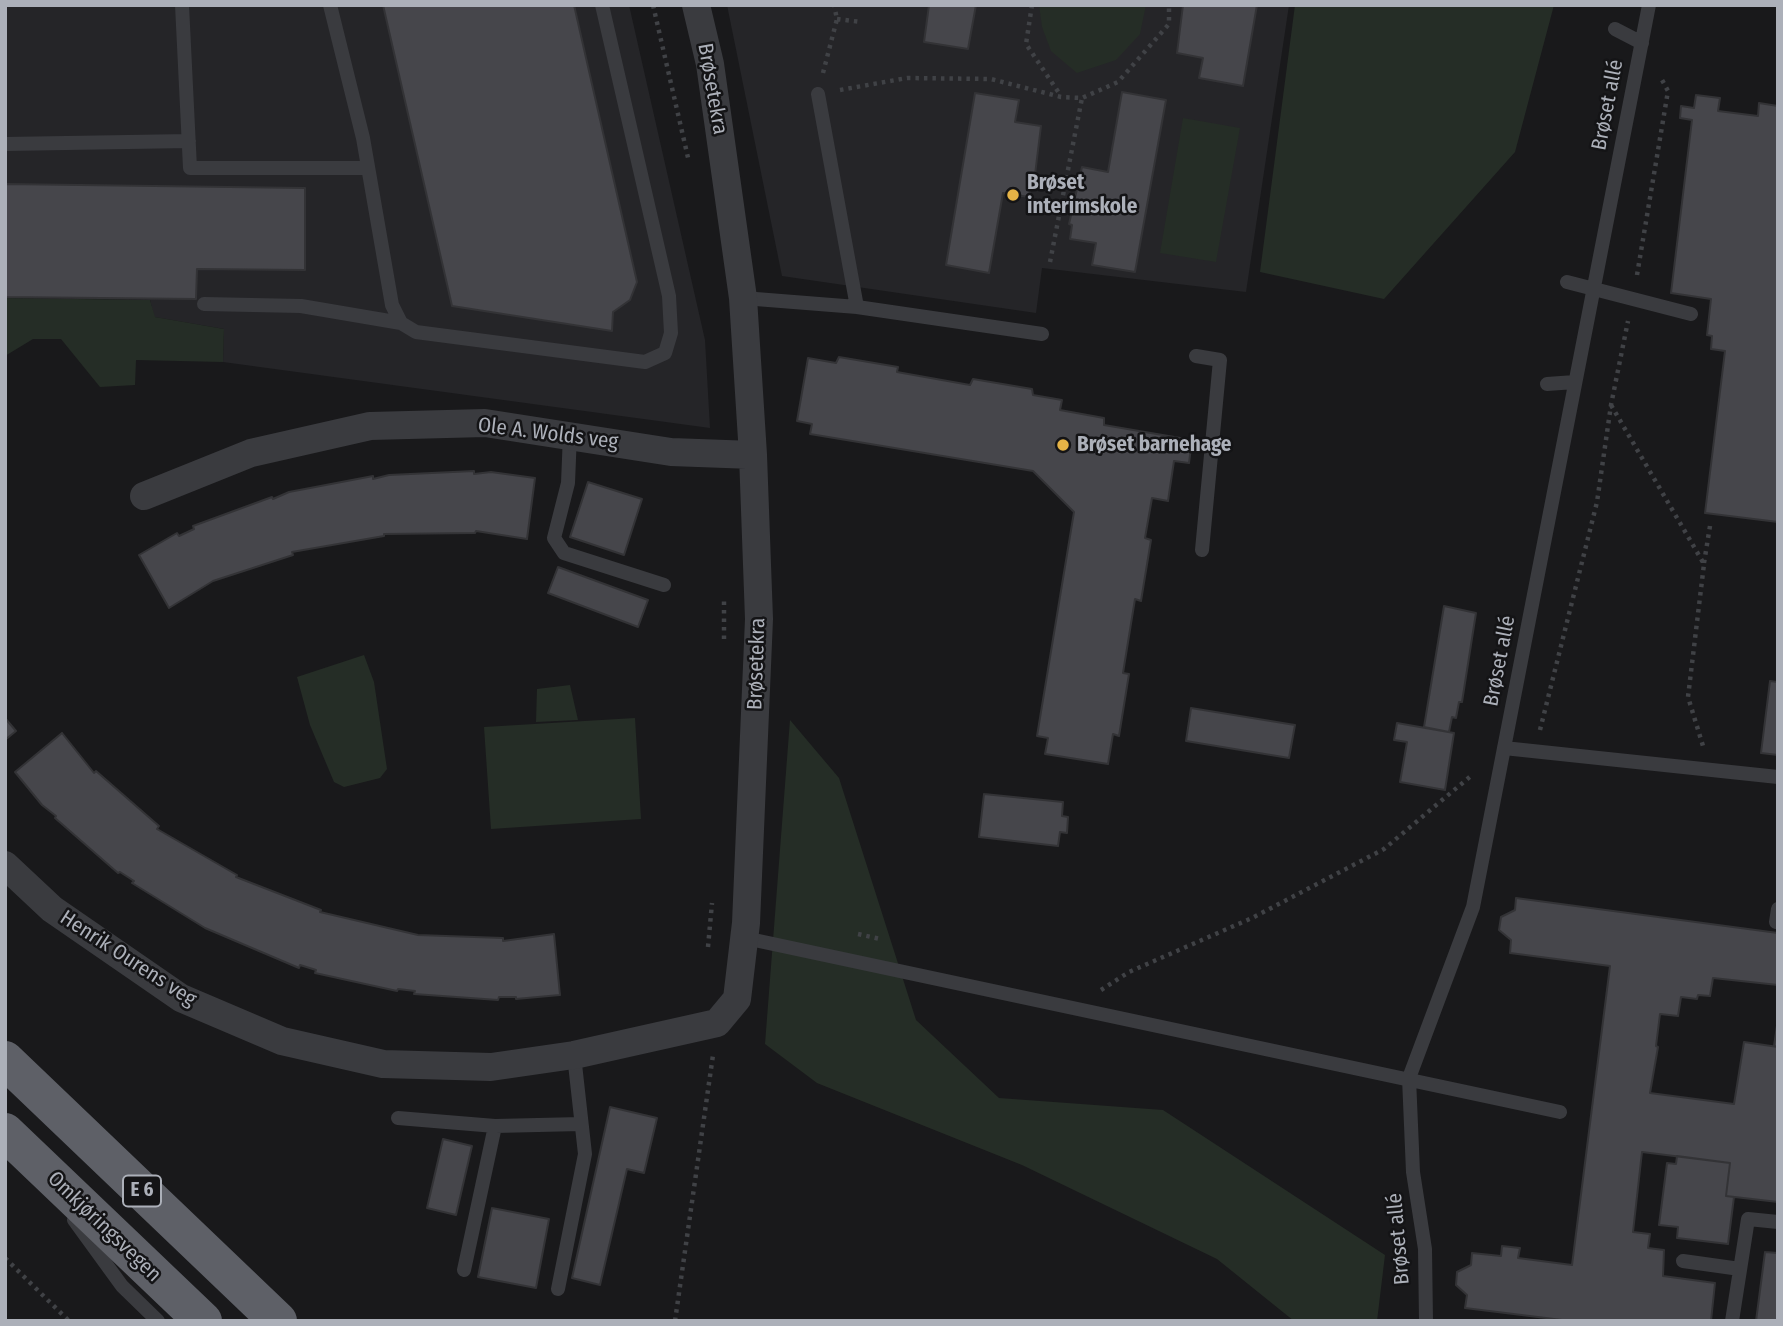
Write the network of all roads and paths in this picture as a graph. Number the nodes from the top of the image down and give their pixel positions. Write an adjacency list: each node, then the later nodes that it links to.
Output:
1 (182, 5): 17 (lane)
2 (330, 5): 19 (lane)
3 (602, 5): 29 (lane)
4 (653, 5): 20 (path)
5 (696, 5): 24 (street, Brøsetekra)
6 (834, 5): 10 (path)
7 (1032, 5): 15 (path)
8 (1169, 5): 16 (path)
9 (1649, 5): 13 (lane, Brøset allé)
10 (837, 19): 11 (path); 14 (path)
11 (861, 22)
12 (1615, 29): 13 (lane)
13 (1642, 43): 23 (lane, Brøset allé); 25 (path)
14 (818, 94): 15 (path); 27 (lane)
15 (1061, 97): 16 (path)
16 (1082, 98): 21 (path)
17 (189, 141): 18 (lane); 19 (lane)
18 (5, 144)
19 (369, 168): 29 (lane)
20 (691, 173)
21 (1050, 262)
22 (1567, 282): 23 (lane)
23 (1594, 289): 25 (lane); 32 (lane, Brøset allé)
24 (743, 298): 27 (lane); 36 (street, Brøsetekra)
25 (1633, 300): 28 (lane); 34 (path)
26 (204, 304): 29 (lane)
27 (857, 307): 30 (lane)
28 (1691, 314)
29 (401, 323)
30 (1042, 334)
31 (1196, 356): 39 (lane)
32 (1575, 382): 33 (lane); 44 (lane, Brøset allé)
33 (1547, 384)
34 (1611, 405): 40 (path); 45 (path)
35 (570, 434): 36 (street, Ole A. Wolds veg); 37 (street, Ole A. Wolds veg); 41 (lane)
36 (753, 455): 50 (street, Brøsetekra)
37 (144, 496)
38 (1710, 526): 40 (path)
39 (1202, 550)
40 (1704, 564): 46 (path)
41 (664, 585)
42 (724, 590): 43 (path)
43 (724, 643)
44 (1504, 748): 45 (lane); 52 (path); 56 (lane, Brøset allé)
45 (1535, 751): 46 (lane)
46 (1707, 768): 47 (lane)
47 (1778, 777)
48 (5, 865): 54 (street, Henrik Ourens veg)
49 (713, 894): 51 (path)
50 (745, 938): 52 (lane); 53 (street, Brøsetekra)
51 (707, 958)
52 (1074, 1008): 56 (lane)
53 (717, 1023): 54 (street, Henrik Ourens veg); 72 (path)
54 (574, 1055): 59 (lane)
55 (5, 1060): 71 (highway, E 6)
56 (1409, 1078): 57 (lane); 73 (lane, Brøset allé)
57 (1560, 1112)
58 (398, 1118): 60 (lane)
59 (581, 1124): 60 (lane); 67 (lane)
60 (495, 1126): 66 (lane)
61 (14, 1140): 69 (lane); 70 (highway, Omkjøringsvegen / E 6)
62 (1778, 1222): 65 (lane)
63 (5, 1258): 68 (path)
64 (1683, 1261): 65 (lane)
65 (1740, 1269): 74 (lane)
66 (464, 1270)
67 (558, 1289)
68 (69, 1321)
69 (158, 1321)
70 (203, 1321)
71 (278, 1321)
72 (675, 1321)
73 (1426, 1321)
74 (1732, 1321)

